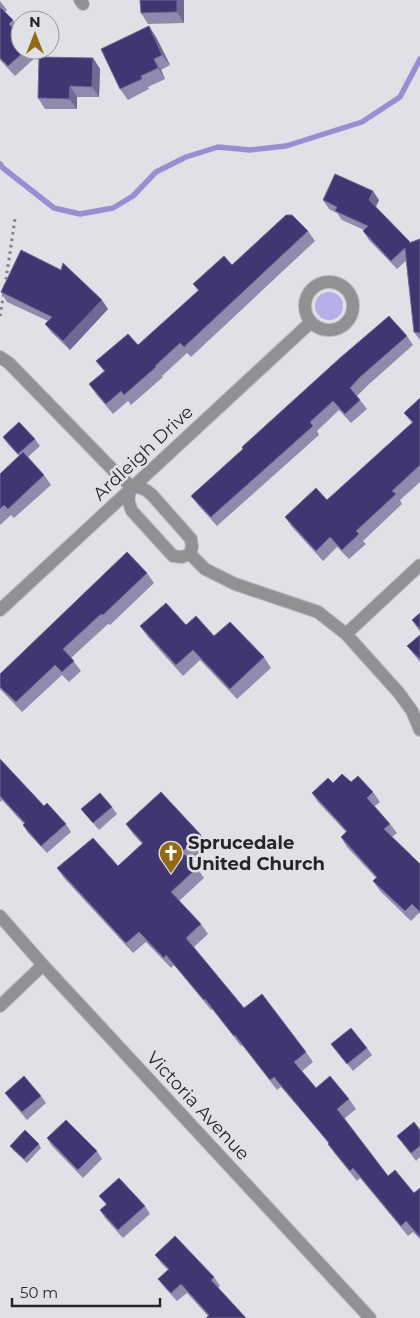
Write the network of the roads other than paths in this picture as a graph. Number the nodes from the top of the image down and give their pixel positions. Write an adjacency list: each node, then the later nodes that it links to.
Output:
1 (310, 322): 3 (street, Ardleigh Drive)
2 (0, 357): 3 (street)
3 (132, 487): 4 (street); 4 (street); 6 (street, Ardleigh Drive)
4 (190, 554): 7 (street)
5 (420, 565): 7 (street)
6 (0, 610)
7 (346, 634): 8 (street)
8 (420, 730)
9 (0, 916): 10 (street, Victoria Avenue)
10 (43, 965): 11 (street); 12 (street, Victoria Avenue)
11 (0, 1006)
12 (370, 1318)

